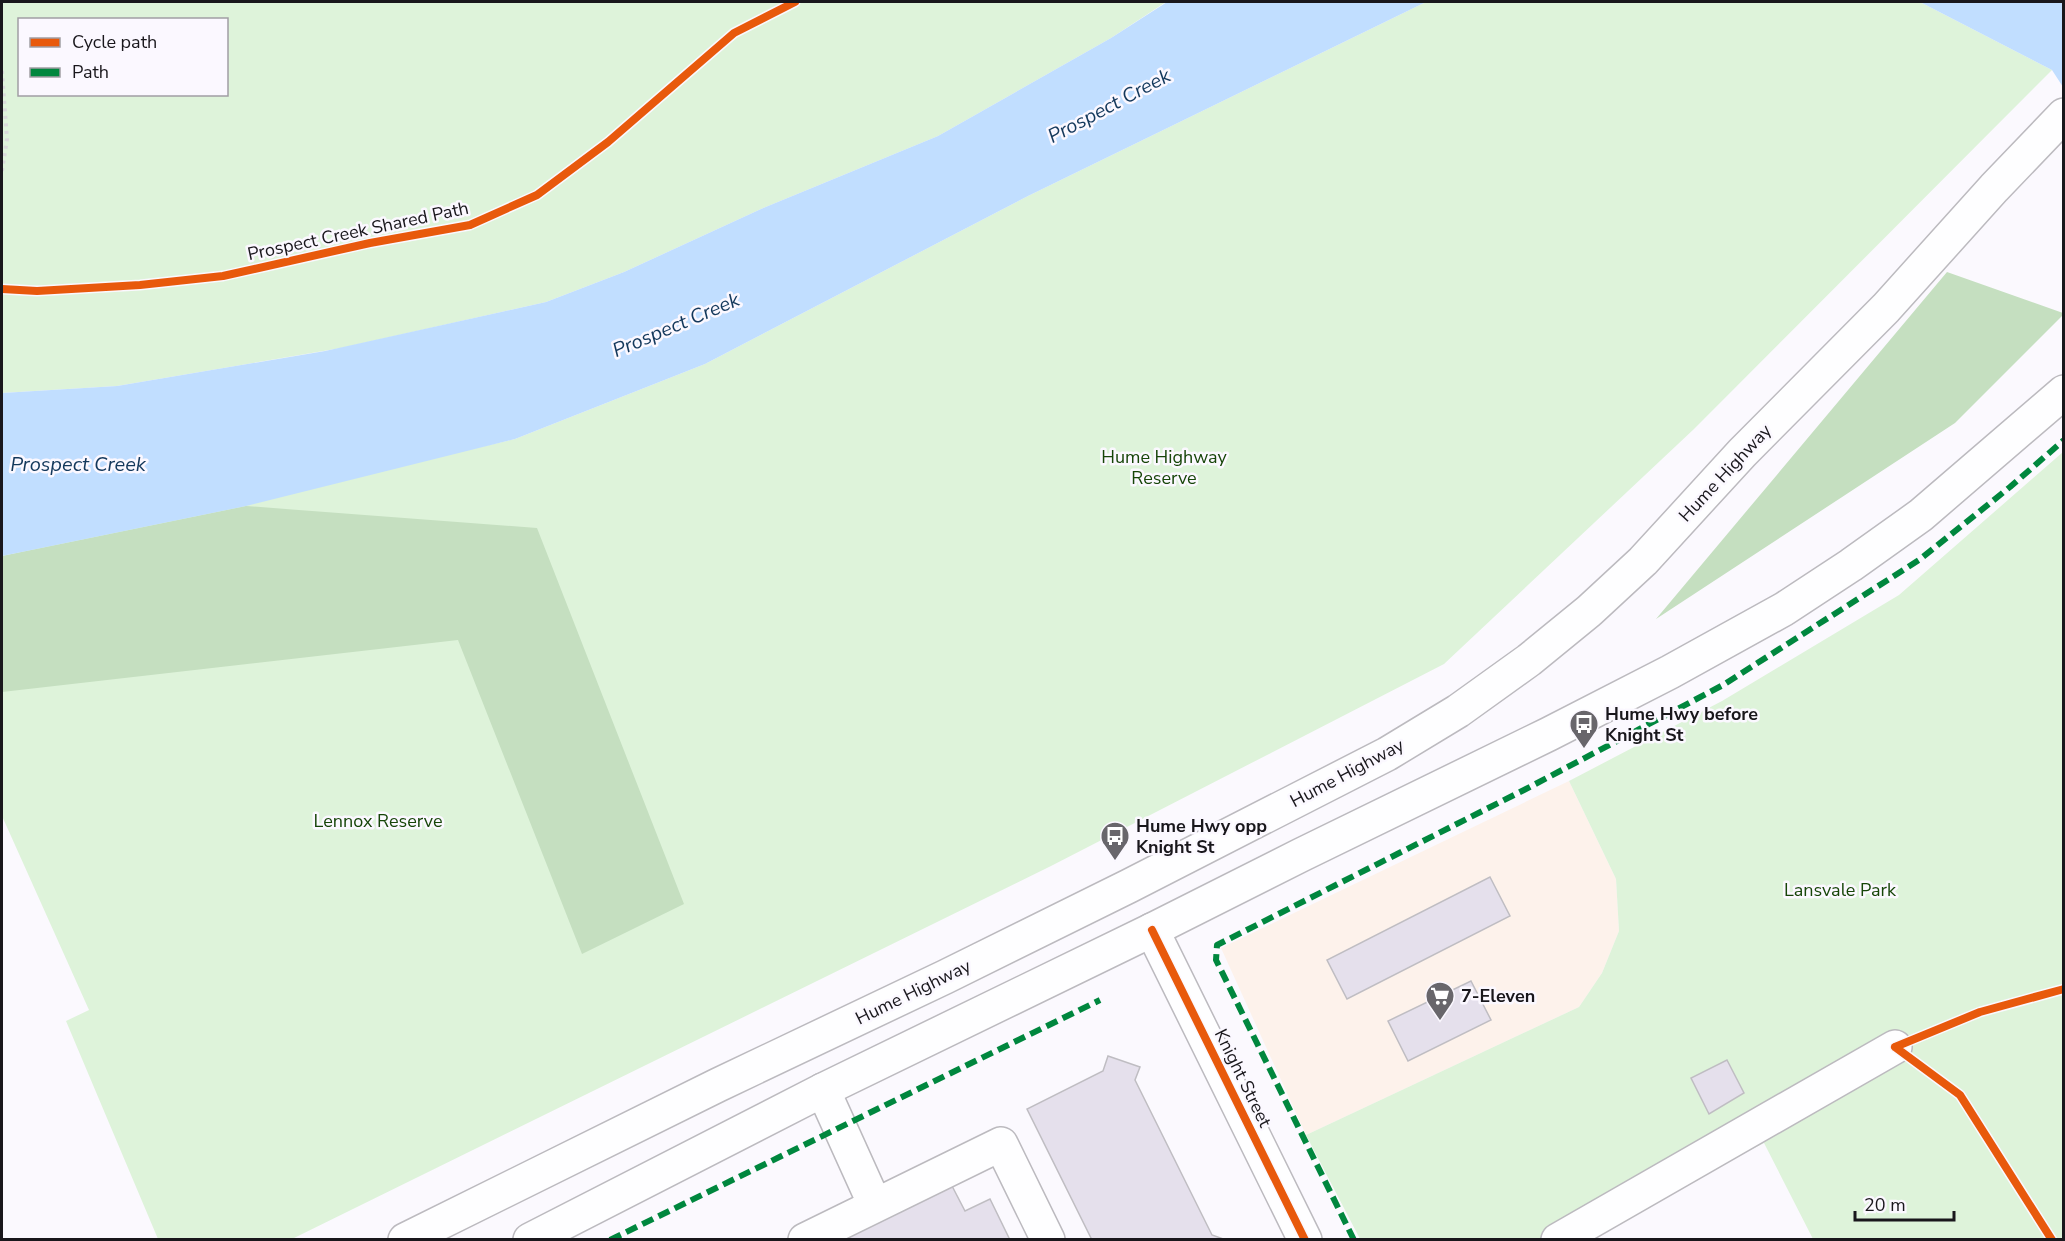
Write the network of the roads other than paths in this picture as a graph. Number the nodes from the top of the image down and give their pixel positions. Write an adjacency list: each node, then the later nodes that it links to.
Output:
1 (2064, 115): 7 (main road, Hume Highway)
2 (2064, 392): 3 (main road)
3 (1152, 930): 5 (main road); 11 (main road, Knight Street)
4 (1895, 1047): 12 (main road)
5 (823, 1090): 6 (main road); 8 (main road)
6 (875, 1205): 9 (main road); 10 (main road)
7 (405, 1239)
8 (530, 1239)
9 (805, 1239)
10 (1048, 1239)
11 (1305, 1239)
12 (1558, 1239)

